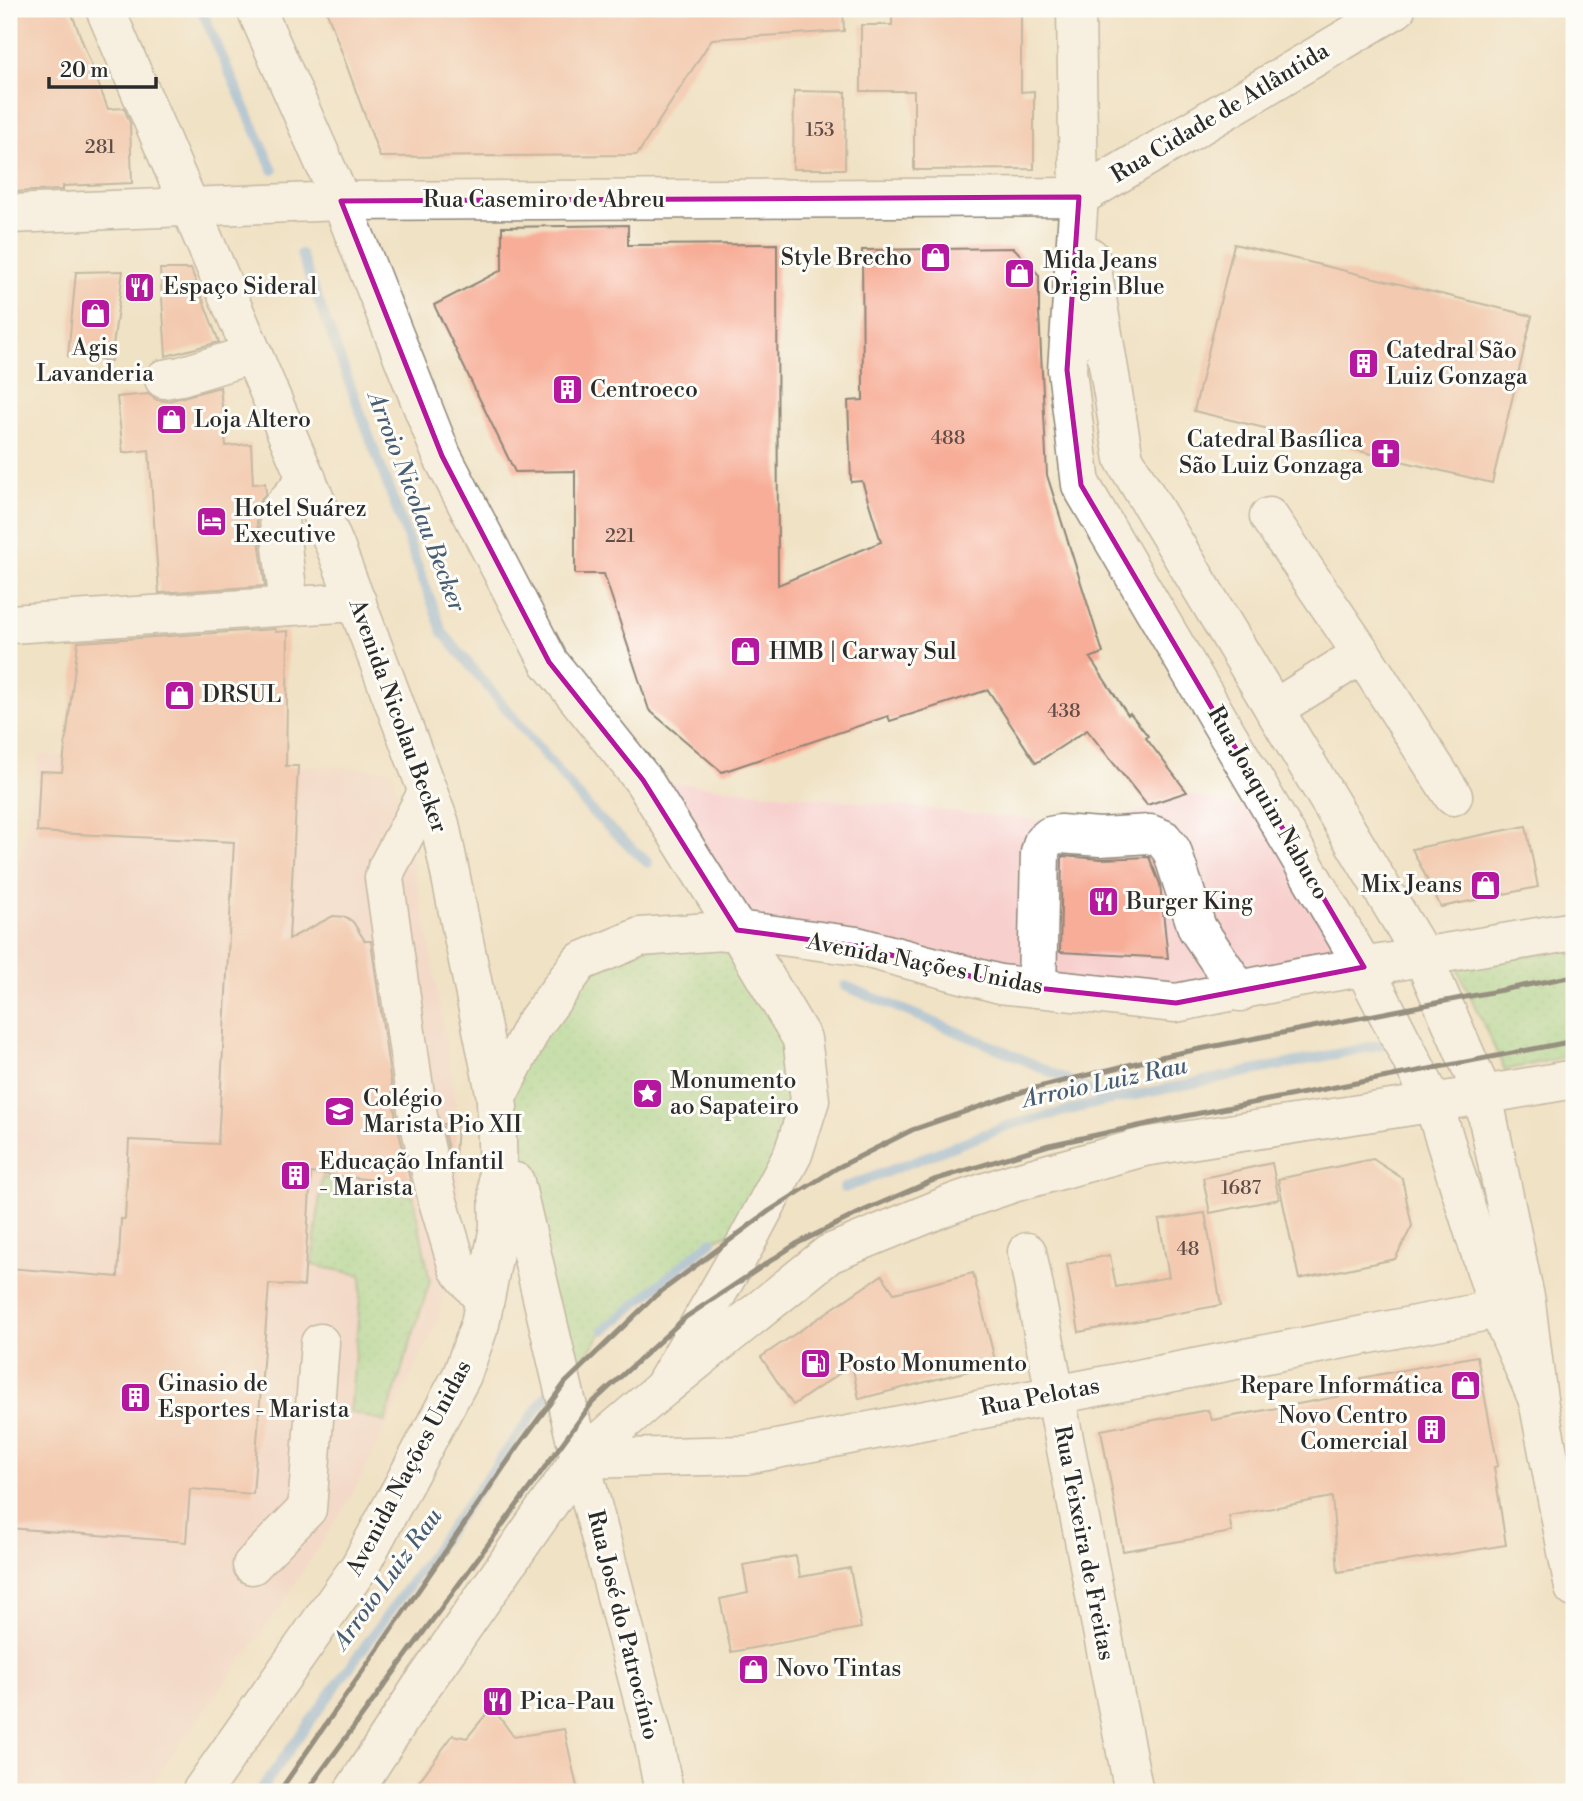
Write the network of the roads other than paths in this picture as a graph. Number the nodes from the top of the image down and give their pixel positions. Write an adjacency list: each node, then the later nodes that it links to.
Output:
1 (106, 9): 7 (main road, Avenida Nicolau Becker)
2 (256, 9): 6 (main road)
3 (1076, 9): 5 (main road, Rua Joaquim Nabuco)
4 (1396, 9): 5 (main road, Rua Cidade de Atlântida)
5 (1079, 197): 6 (main road, Rua Casemiro de Abreu); 17 (main road, Rua Joaquim Nabuco); 23 (main road, Rua Joaquim Nabuco)
6 (341, 201): 7 (main road, Rua Casemiro de Abreu); 20 (main road)
7 (192, 209): 8 (main road, Rua Casemiro de Abreu); 9 (main road, Avenida Nicolau Becker)
8 (9, 214)
9 (253, 354): 10 (main road); 11 (main road, Avenida Nicolau Becker)
10 (164, 379)
11 (307, 479): 13 (main road, Avenida Nicolau Becker); 14 (main road)
12 (1269, 517): 16 (main road)
13 (357, 602): 14 (main road); 18 (main road, Avenida Nicolau Becker)
14 (289, 606): 15 (main road)
15 (10, 624)
16 (1362, 654): 17 (main road); 19 (main road)
17 (1274, 709): 22 (main road, Rua Joaquim Nabuco)
18 (428, 791): 28 (main road, Avenida Nicolau Becker); 31 (main road)
19 (1453, 796)
20 (737, 930): 24 (main road, Avenida Nações Unidas); 28 (main road, Avenida Nações Unidas); 34 (main road)
21 (1574, 931): 22 (main road, Avenida Nações Unidas)
22 (1423, 957): 23 (main road, Avenida Nações Unidas); 27 (main road, Rua Joaquim Nabuco)
23 (1364, 967): 25 (main road, Avenida Nações Unidas); 29 (main road, Rua Joaquim Nabuco)
24 (1037, 988): 25 (main road, Avenida Nações Unidas); 25 (main road)
25 (1240, 992)
26 (1574, 1079): 27 (main road)
27 (1483, 1095): 29 (main road); 36 (main road, Rua Joaquim Nabuco)
28 (496, 1099): 31 (main road, Avenida Nações Unidas); 37 (main road, Avenida Nicolau Becker)
29 (1433, 1102): 32 (main road, Rua Joaquim Nabuco); 34 (main road)
30 (1027, 1252): 35 (main road, Rua Teixeira de Freitas)
31 (484, 1300): 40 (main road, Avenida Nações Unidas)
32 (1497, 1309): 35 (main road, Rua Pelotas); 36 (main road, Rua Joaquim Nabuco)
33 (320, 1343): 38 (main road)
34 (663, 1388): 37 (main road)
35 (1055, 1394): 37 (main road, Rua Pelotas); 43 (main road, Rua Teixeira de Freitas)
36 (1538, 1400): 39 (main road, Rua Joaquim Nabuco)
37 (580, 1459): 41 (main road); 42 (main road, Rua José do Patrocínio)
38 (251, 1565)
39 (1574, 1588)
40 (201, 1792)
41 (353, 1792)
42 (664, 1792)
43 (1134, 1792)

